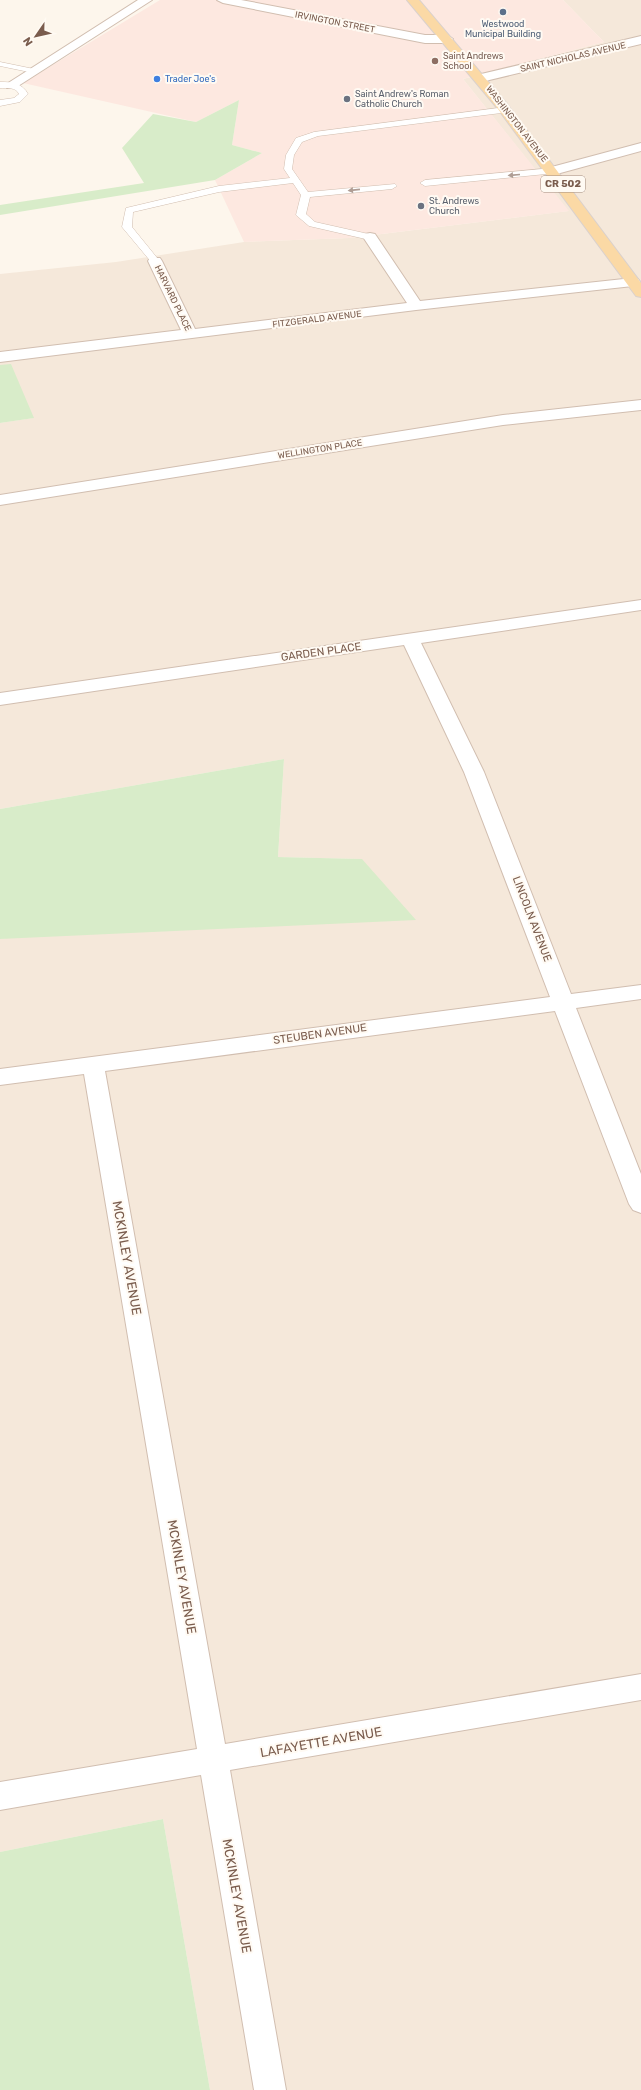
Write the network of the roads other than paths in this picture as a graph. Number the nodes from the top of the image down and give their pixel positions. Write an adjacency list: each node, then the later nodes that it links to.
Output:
1 (146, 0): 7 (street)
2 (223, 0): 4 (street, IRVINGTON STREET)
3 (413, 0): 4 (main road, WASHINGTON AVENUE / CR 502)
4 (447, 39): 8 (main road, WASHINGTON AVENUE / CR 502)
5 (641, 40): 8 (street, SAINT NICHOLAS AVENUE)
6 (0, 64): 7 (lane)
7 (34, 71): 9 (street)
8 (481, 78): 11 (main road, WASHINGTON AVENUE / CR 502)
9 (5, 85): 10 (lane)
10 (1, 105)
11 (506, 110): 13 (main road, WASHINGTON AVENUE / CR 502); 14 (lane)
12 (641, 147): 13 (street)
13 (553, 171): 15 (lane, one-way to 15); 20 (main road, WASHINGTON AVENUE / CR 502)
14 (296, 180): 17 (lane); 19 (lane)
15 (425, 183)
16 (392, 186): 17 (lane, one-way to 17)
17 (306, 195): 18 (lane)
18 (370, 237): 21 (street)
19 (155, 261): 22 (street, HARVARD PLACE)
20 (638, 287): 21 (street, FITZGERALD AVENUE)
21 (416, 306): 22 (street, FITZGERALD AVENUE)
22 (190, 334): 23 (street, FITZGERALD AVENUE)
23 (0, 357)
24 (641, 405): 25 (street, WELLINGTON PLACE)
25 (0, 500)
26 (641, 605): 27 (street, GARDEN PLACE)
27 (410, 639): 28 (street, GARDEN PLACE); 30 (street, LINCOLN AVENUE)
28 (0, 699)
29 (641, 992): 30 (street, STEUBEN AVENUE)
30 (563, 1002): 31 (street, STEUBEN AVENUE); 33 (street, LINCOLN AVENUE)
31 (93, 1064): 32 (street, STEUBEN AVENUE); 35 (street, MCKINLEY AVENUE)
32 (0, 1077)
33 (641, 1203)
34 (641, 1687): 35 (street, LAFAYETTE AVENUE)
35 (213, 1760): 36 (street, LAFAYETTE AVENUE); 37 (street, MCKINLEY AVENUE)
36 (0, 1796)
37 (270, 2090)

